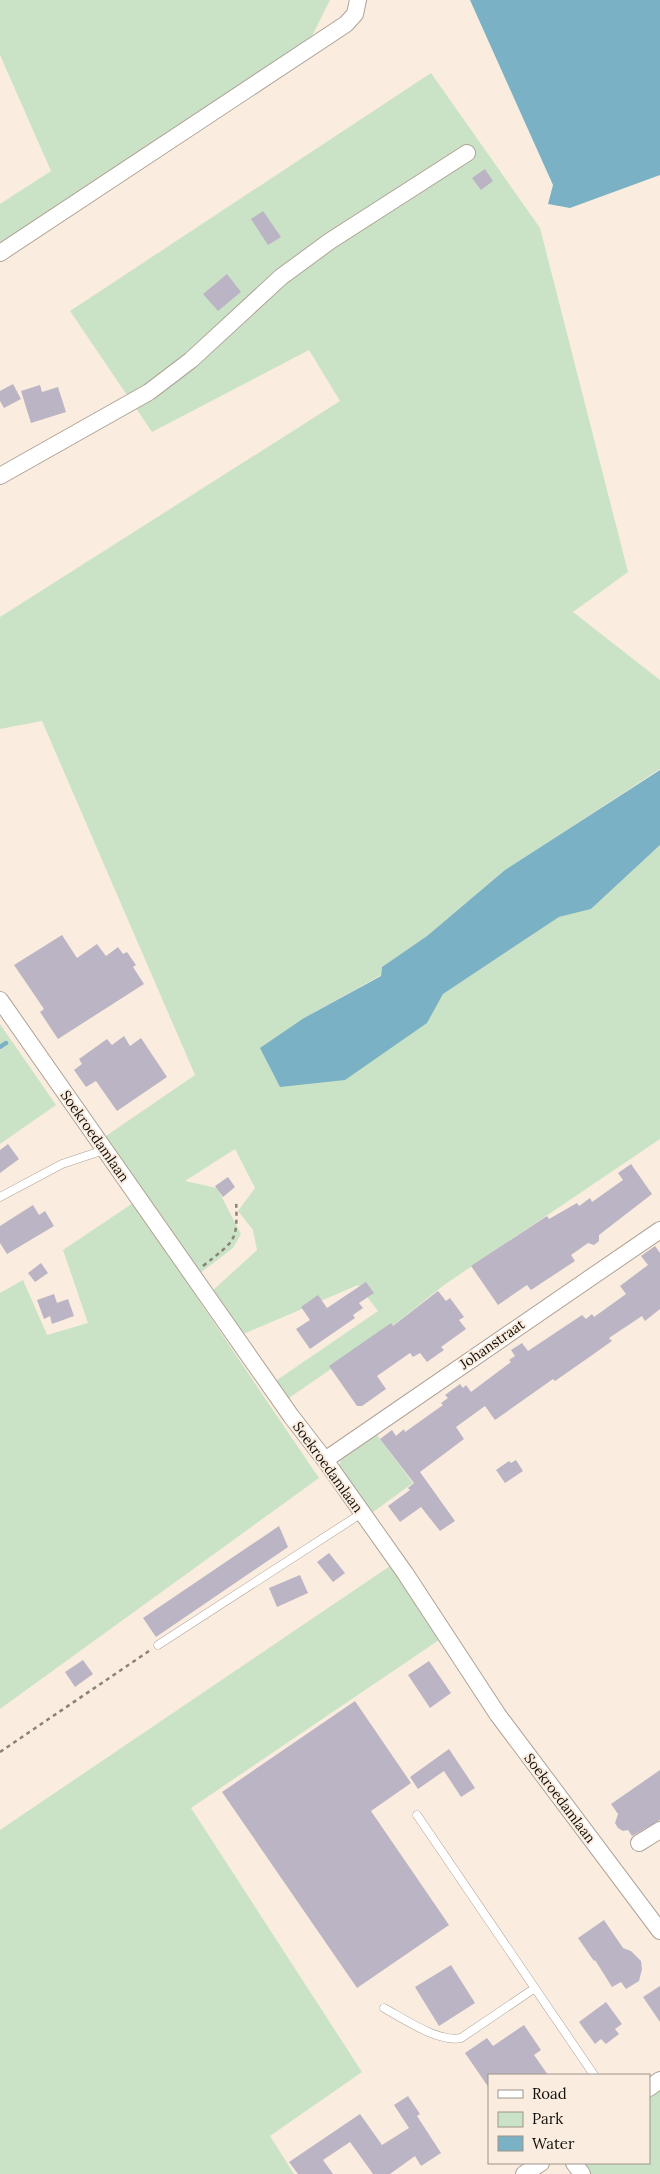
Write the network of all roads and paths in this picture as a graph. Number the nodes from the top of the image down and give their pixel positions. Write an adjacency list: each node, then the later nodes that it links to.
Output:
1 (358, 0): 3 (street)
2 (467, 153): 4 (street)
3 (0, 253)
4 (0, 476)
5 (0, 1000): 6 (street, Soekroedamlaan)
6 (104, 1150): 7 (lane); 10 (street, Soekroedamlaan)
7 (0, 1198)
8 (236, 1200): 10 (path)
9 (660, 1230): 11 (street, Johanstraat)
10 (192, 1274): 11 (street, Soekroedamlaan)
11 (325, 1460): 12 (street, Soekroedamlaan)
12 (362, 1513): 13 (lane); 18 (street, Soekroedamlaan)
13 (158, 1645): 14 (path)
14 (0, 1752)
15 (417, 1815): 19 (lane)
16 (660, 1830): 17 (street)
17 (639, 1843)
18 (660, 1931)
19 (535, 1988): 20 (lane); 21 (lane)
20 (384, 2008)
21 (593, 2074)
22 (539, 2164): 23 (street)
23 (524, 2174)

